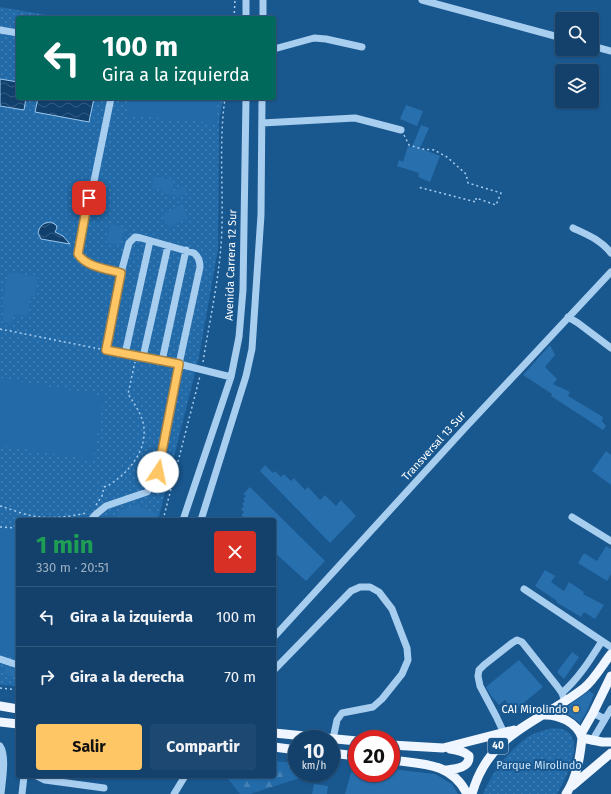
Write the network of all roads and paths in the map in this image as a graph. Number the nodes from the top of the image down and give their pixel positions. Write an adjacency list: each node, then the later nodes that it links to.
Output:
1 (235, 0): 5 (path)
2 (246, 0): 6 (street)
3 (263, 0): 7 (street)
4 (422, 0): 10 (street)
5 (234, 16)
6 (246, 16)
7 (263, 16)
8 (0, 30): 9 (street)
9 (16, 33)
10 (555, 36)
11 (362, 46): 12 (street)
12 (276, 48)
13 (599, 48): 14 (street)
14 (611, 51)
15 (111, 100): 28 (street)
16 (226, 100): 38 (path)
17 (246, 100): 39 (street, Avenida Carrera 12 Sur)
18 (262, 100): 19 (street)
19 (262, 123): 20 (street); 47 (street)
20 (401, 130): 21 (path)
21 (418, 187)
22 (573, 228): 26 (street)
23 (150, 241): 24 (street); 28 (street); 33 (street)
24 (168, 246): 25 (street); 34 (street)
25 (186, 250): 36 (street); 37 (street)
26 (611, 253)
27 (611, 272): 29 (street, Transversal 13 Sur)
28 (121, 273): 33 (street)
29 (568, 317): 31 (street); 52 (street, Transversal 13 Sur)
30 (0, 329): 32 (path)
31 (611, 348)
32 (104, 350)
33 (125, 354): 34 (street)
34 (143, 357): 36 (street)
35 (135, 360): 41 (path)
36 (162, 361): 37 (street)
37 (179, 364): 38 (street); 44 (street)
38 (202, 369): 39 (street); 45 (path)
39 (231, 376): 46 (street, Avenida Carrera 12 Sur)
40 (0, 506): 42 (path)
41 (94, 508)
42 (87, 513)
43 (572, 517): 50 (street)
44 (93, 518)
45 (164, 518)
46 (184, 518)
47 (202, 518)
48 (0, 527): 49 (path)
49 (16, 528)
50 (611, 541)
51 (524, 589): 53 (street)
52 (276, 635)
53 (602, 641): 54 (street); 62 (street)
54 (611, 647)
55 (611, 654): 62 (main road, 40)
56 (0, 659): 57 (street)
57 (16, 664)
58 (276, 668): 72 (street)
59 (610, 679): 66 (main road)
60 (0, 688): 61 (path)
61 (16, 690)
62 (563, 697): 67 (main road, 40); 74 (street)
63 (0, 706): 64 (main road)
64 (16, 708)
65 (611, 708): 68 (street)
66 (593, 713): 68 (street); 76 (main road)
67 (543, 715): 71 (main road, 40); 76 (main road)
68 (605, 719): 77 (street)
69 (0, 722): 70 (main road)
70 (16, 724)
71 (519, 729): 74 (main road); 96 (main road, 40)
72 (335, 730)
73 (276, 733): 75 (main road)
74 (504, 733): 82 (main road)
75 (288, 734)
76 (581, 736): 77 (main road); 91 (main road)
77 (592, 741): 78 (main road)
78 (611, 742)
79 (0, 746): 92 (street)
80 (400, 746): 82 (main road)
81 (276, 748): 83 (main road)
82 (443, 748): 86 (main road)
83 (288, 749)
84 (611, 752): 91 (main road)
85 (400, 761): 86 (main road)
86 (446, 770): 95 (main road)
87 (24, 778): 93 (street)
88 (41, 778): 90 (street)
89 (184, 778): 94 (street)
90 (104, 788)
91 (569, 790)
92 (1, 794)
93 (22, 794)
94 (174, 794)
95 (467, 794)
96 (472, 794)

